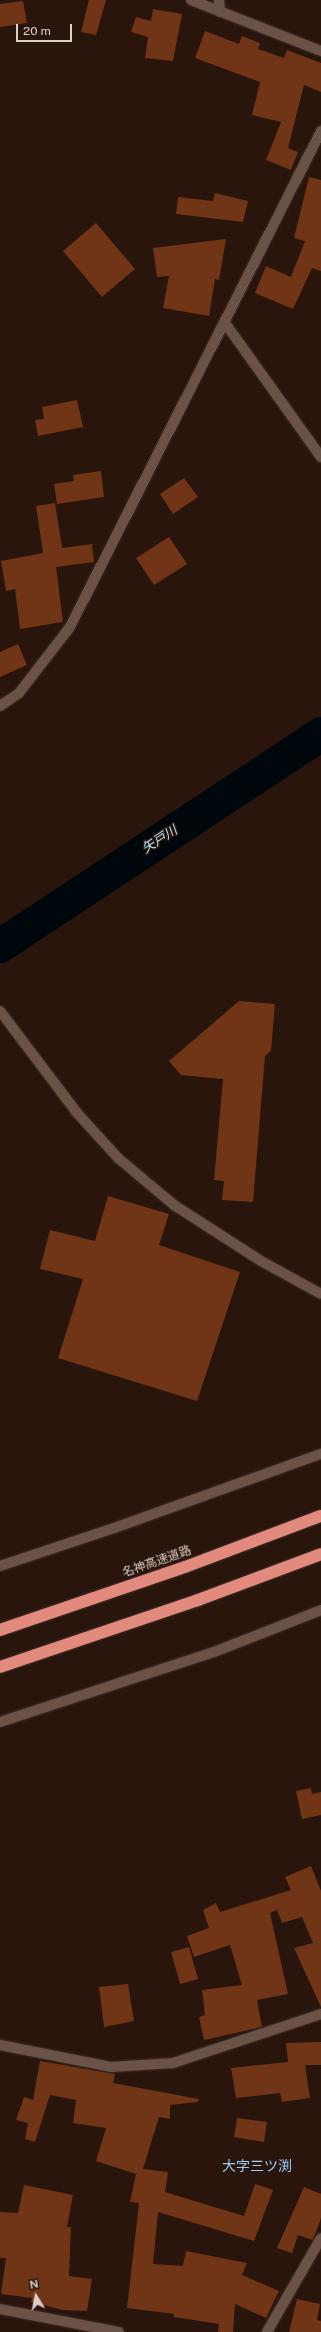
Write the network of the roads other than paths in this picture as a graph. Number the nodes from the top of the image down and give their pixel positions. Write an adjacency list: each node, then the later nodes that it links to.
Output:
1 (191, 0): 3 (street)
2 (219, 0): 3 (street)
3 (220, 12): 4 (street)
4 (321, 51)
5 (321, 131): 6 (street)
6 (225, 323): 7 (street); 8 (street)
7 (321, 457)
8 (0, 706)
9 (0, 1011): 10 (street)
10 (321, 1294)
11 (321, 1454): 14 (street)
12 (321, 1516): 16 (highway, 名神高速道路)
13 (321, 1554): 17 (highway)
14 (0, 1566)
15 (321, 1610): 18 (street)
16 (0, 1630)
17 (0, 1667)
18 (0, 1722)
19 (321, 2014): 20 (street)
20 (0, 2045)
21 (321, 2238): 24 (street)
22 (0, 2309): 23 (street)
23 (119, 2332)
24 (267, 2332)

